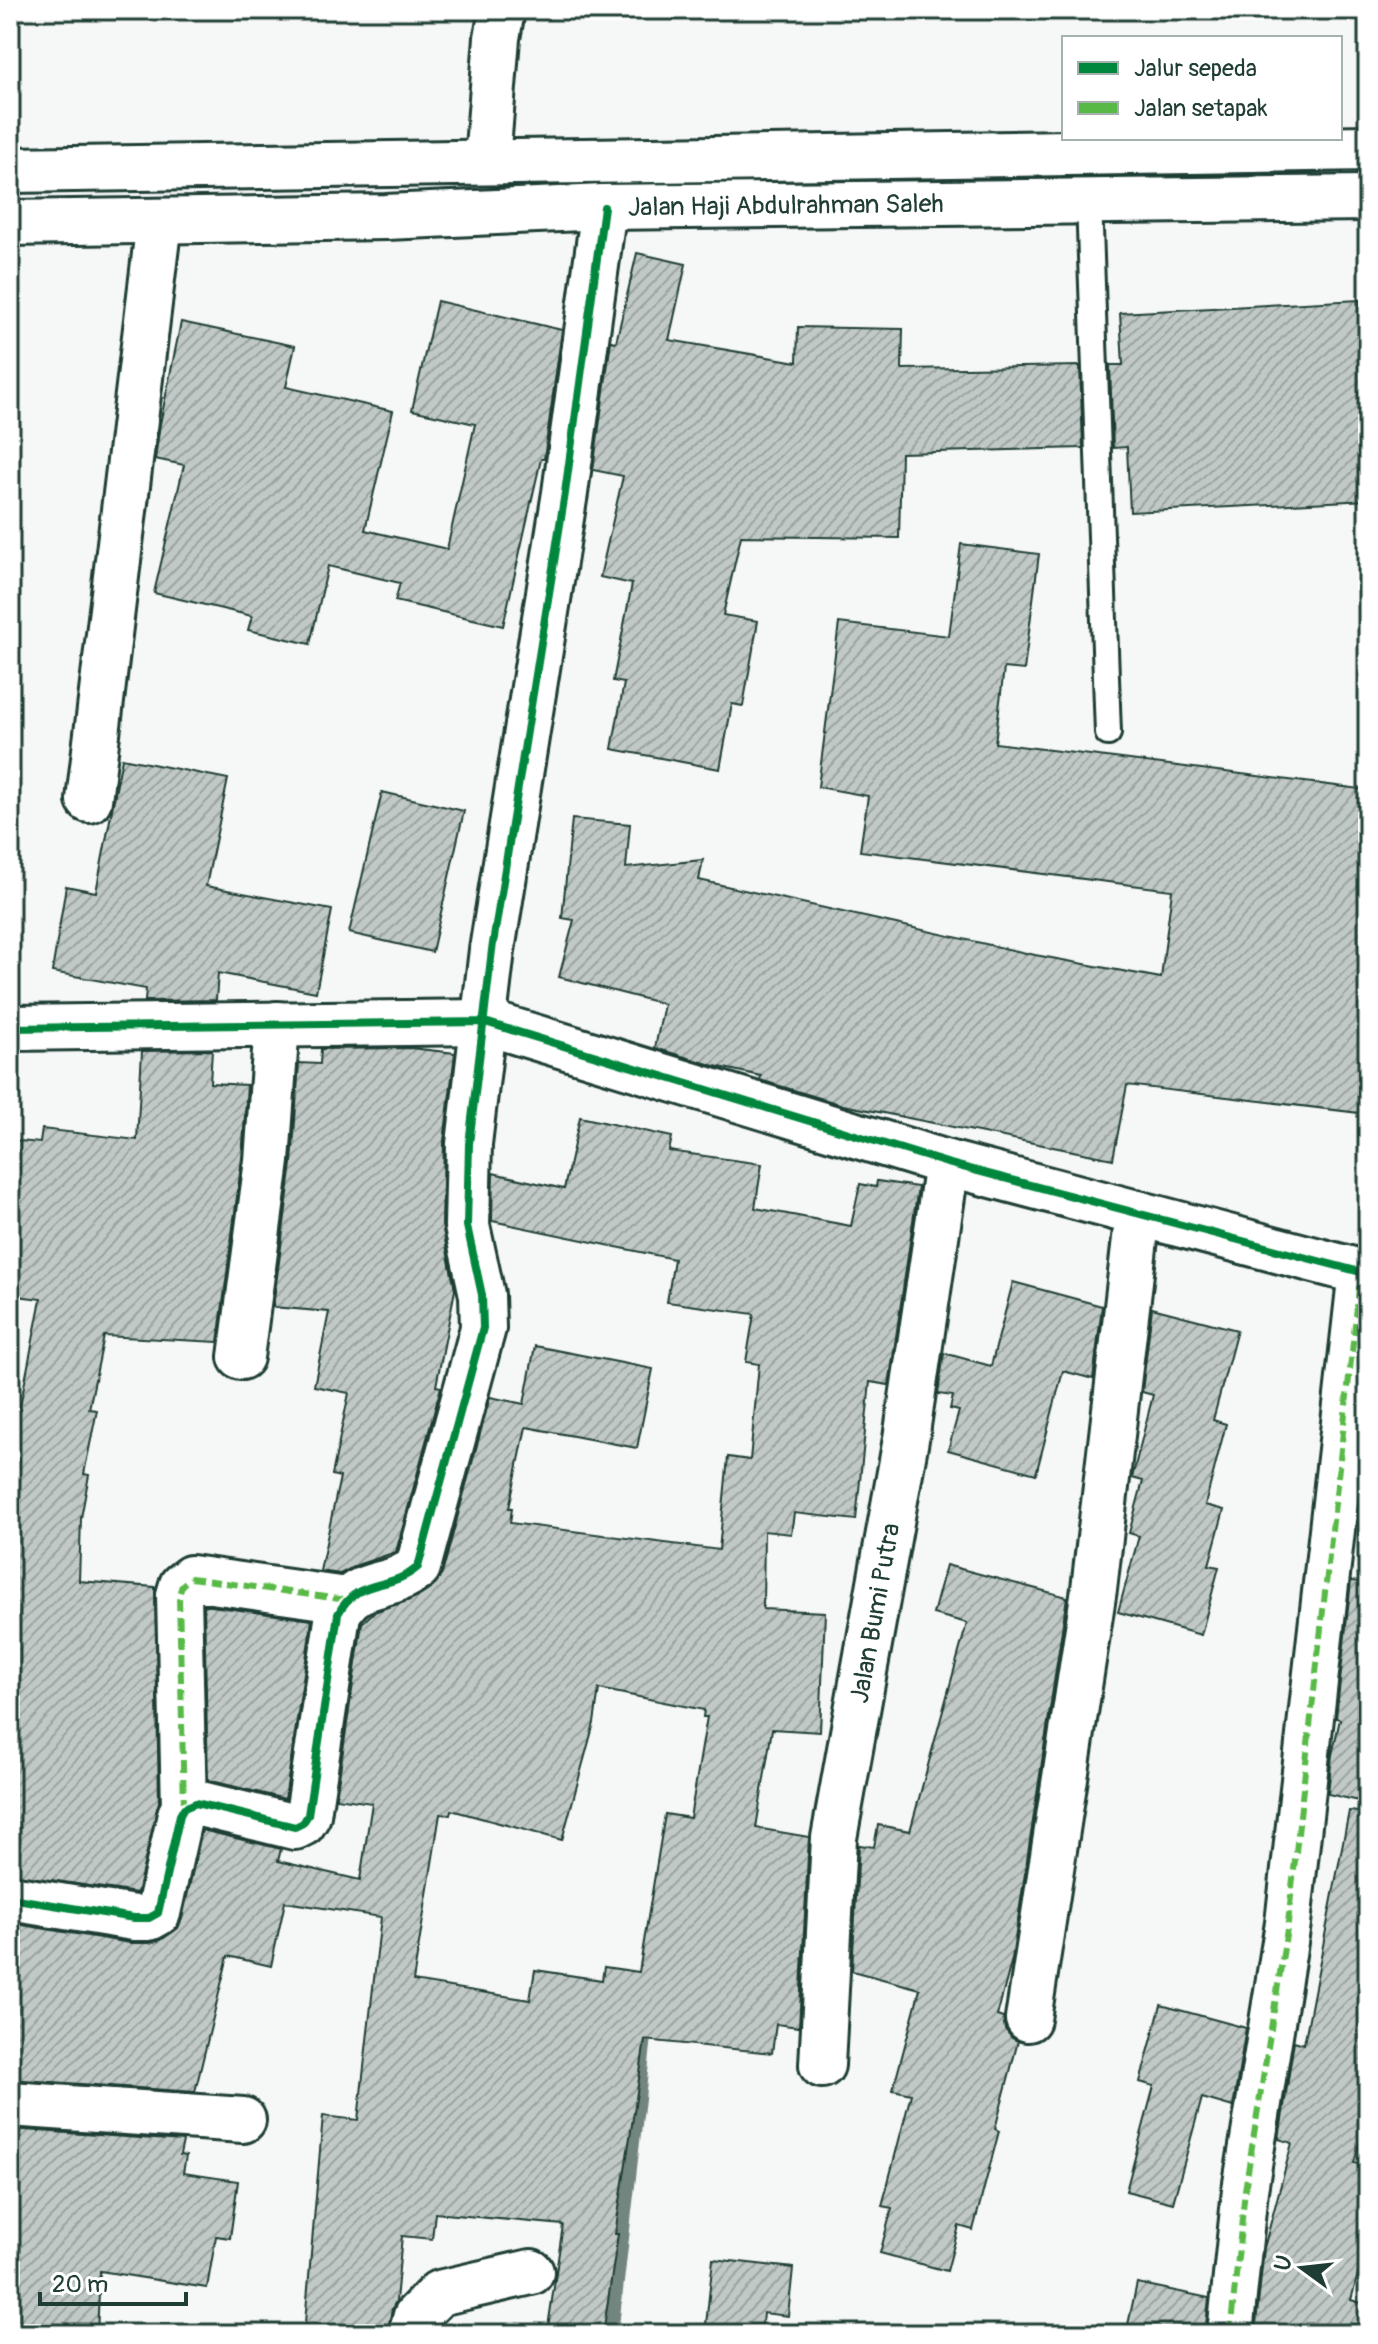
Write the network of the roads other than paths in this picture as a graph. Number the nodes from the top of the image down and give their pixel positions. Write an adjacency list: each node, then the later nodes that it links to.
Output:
1 (502, 10): 3 (main road)
2 (1368, 148): 3 (main road, Jalan Haji Abdulrahman Saleh)
3 (487, 160): 4 (main road, Jalan Haji Abdulrahman Saleh)
4 (10, 170)
5 (1368, 198): 6 (main road, Jalan Haji Abdulrahman Saleh)
6 (1089, 201): 7 (main road, Jalan Haji Abdulrahman Saleh); 10 (lane)
7 (604, 207): 8 (main road, Jalan Haji Abdulrahman Saleh); 12 (main road)
8 (159, 221): 9 (main road, Jalan Haji Abdulrahman Saleh); 11 (main road)
9 (10, 223)
10 (1108, 733)
11 (89, 800)
12 (485, 1022): 13 (main road); 15 (main road); 19 (main road)
13 (277, 1024): 14 (main road); 18 (main road)
14 (10, 1028)
15 (947, 1163): 16 (main road); 23 (main road, Jalan Bumi Putra)
16 (1138, 1213): 17 (main road); 22 (main road)
17 (1364, 1273): 28 (main road)
18 (241, 1357)
19 (346, 1600): 20 (main road); 20 (main road)
20 (184, 1808): 21 (main road)
21 (10, 1898)
22 (1028, 2019)
23 (822, 2065)
24 (10, 2104): 25 (main road)
25 (243, 2120)
26 (531, 2272): 27 (main road)
27 (411, 2334)
28 (1230, 2334)

